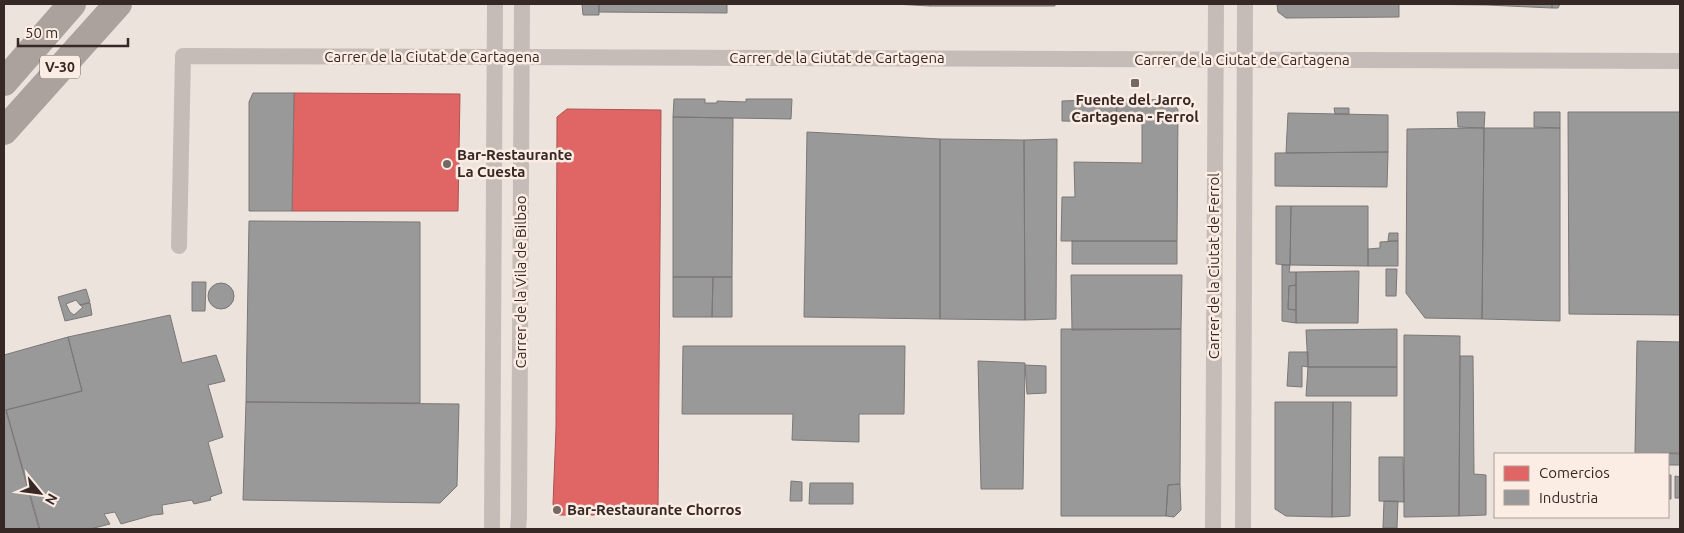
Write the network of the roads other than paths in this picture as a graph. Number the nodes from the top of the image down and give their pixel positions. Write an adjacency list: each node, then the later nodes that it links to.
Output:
1 (72, 4): 12 (highway, V-30)
2 (118, 4): 13 (highway, V-30)
3 (495, 4): 7 (street, Carrer de la Vila de Bilbao)
4 (522, 4): 8 (street, Carrer de la Vila de Bilbao)
5 (1216, 4): 9 (street, Carrer de la Ciutat de Ferrol)
6 (1245, 4): 10 (street, Carrer de la Ciutat de Ferrol)
7 (494, 57): 8 (street, Carrer de la Ciutat de Cartagena); 14 (street, Carrer de la Ciutat de Cartagena); 15 (street, Carrer de la Vila de Bilbao)
8 (522, 57): 9 (street, Carrer de la Ciutat de Cartagena); 16 (street, Carrer de la Vila de Bilbao)
9 (1215, 60): 10 (street, Carrer de la Ciutat de Cartagena); 17 (street, Carrer de la Ciutat de Ferrol)
10 (1245, 60): 11 (street, Carrer de la Ciutat de Cartagena); 18 (street, Carrer de la Ciutat de Ferrol)
11 (1680, 61)
12 (4, 82)
13 (4, 131)
14 (179, 246)
15 (492, 529)
16 (518, 529)
17 (1213, 529)
18 (1243, 529)

